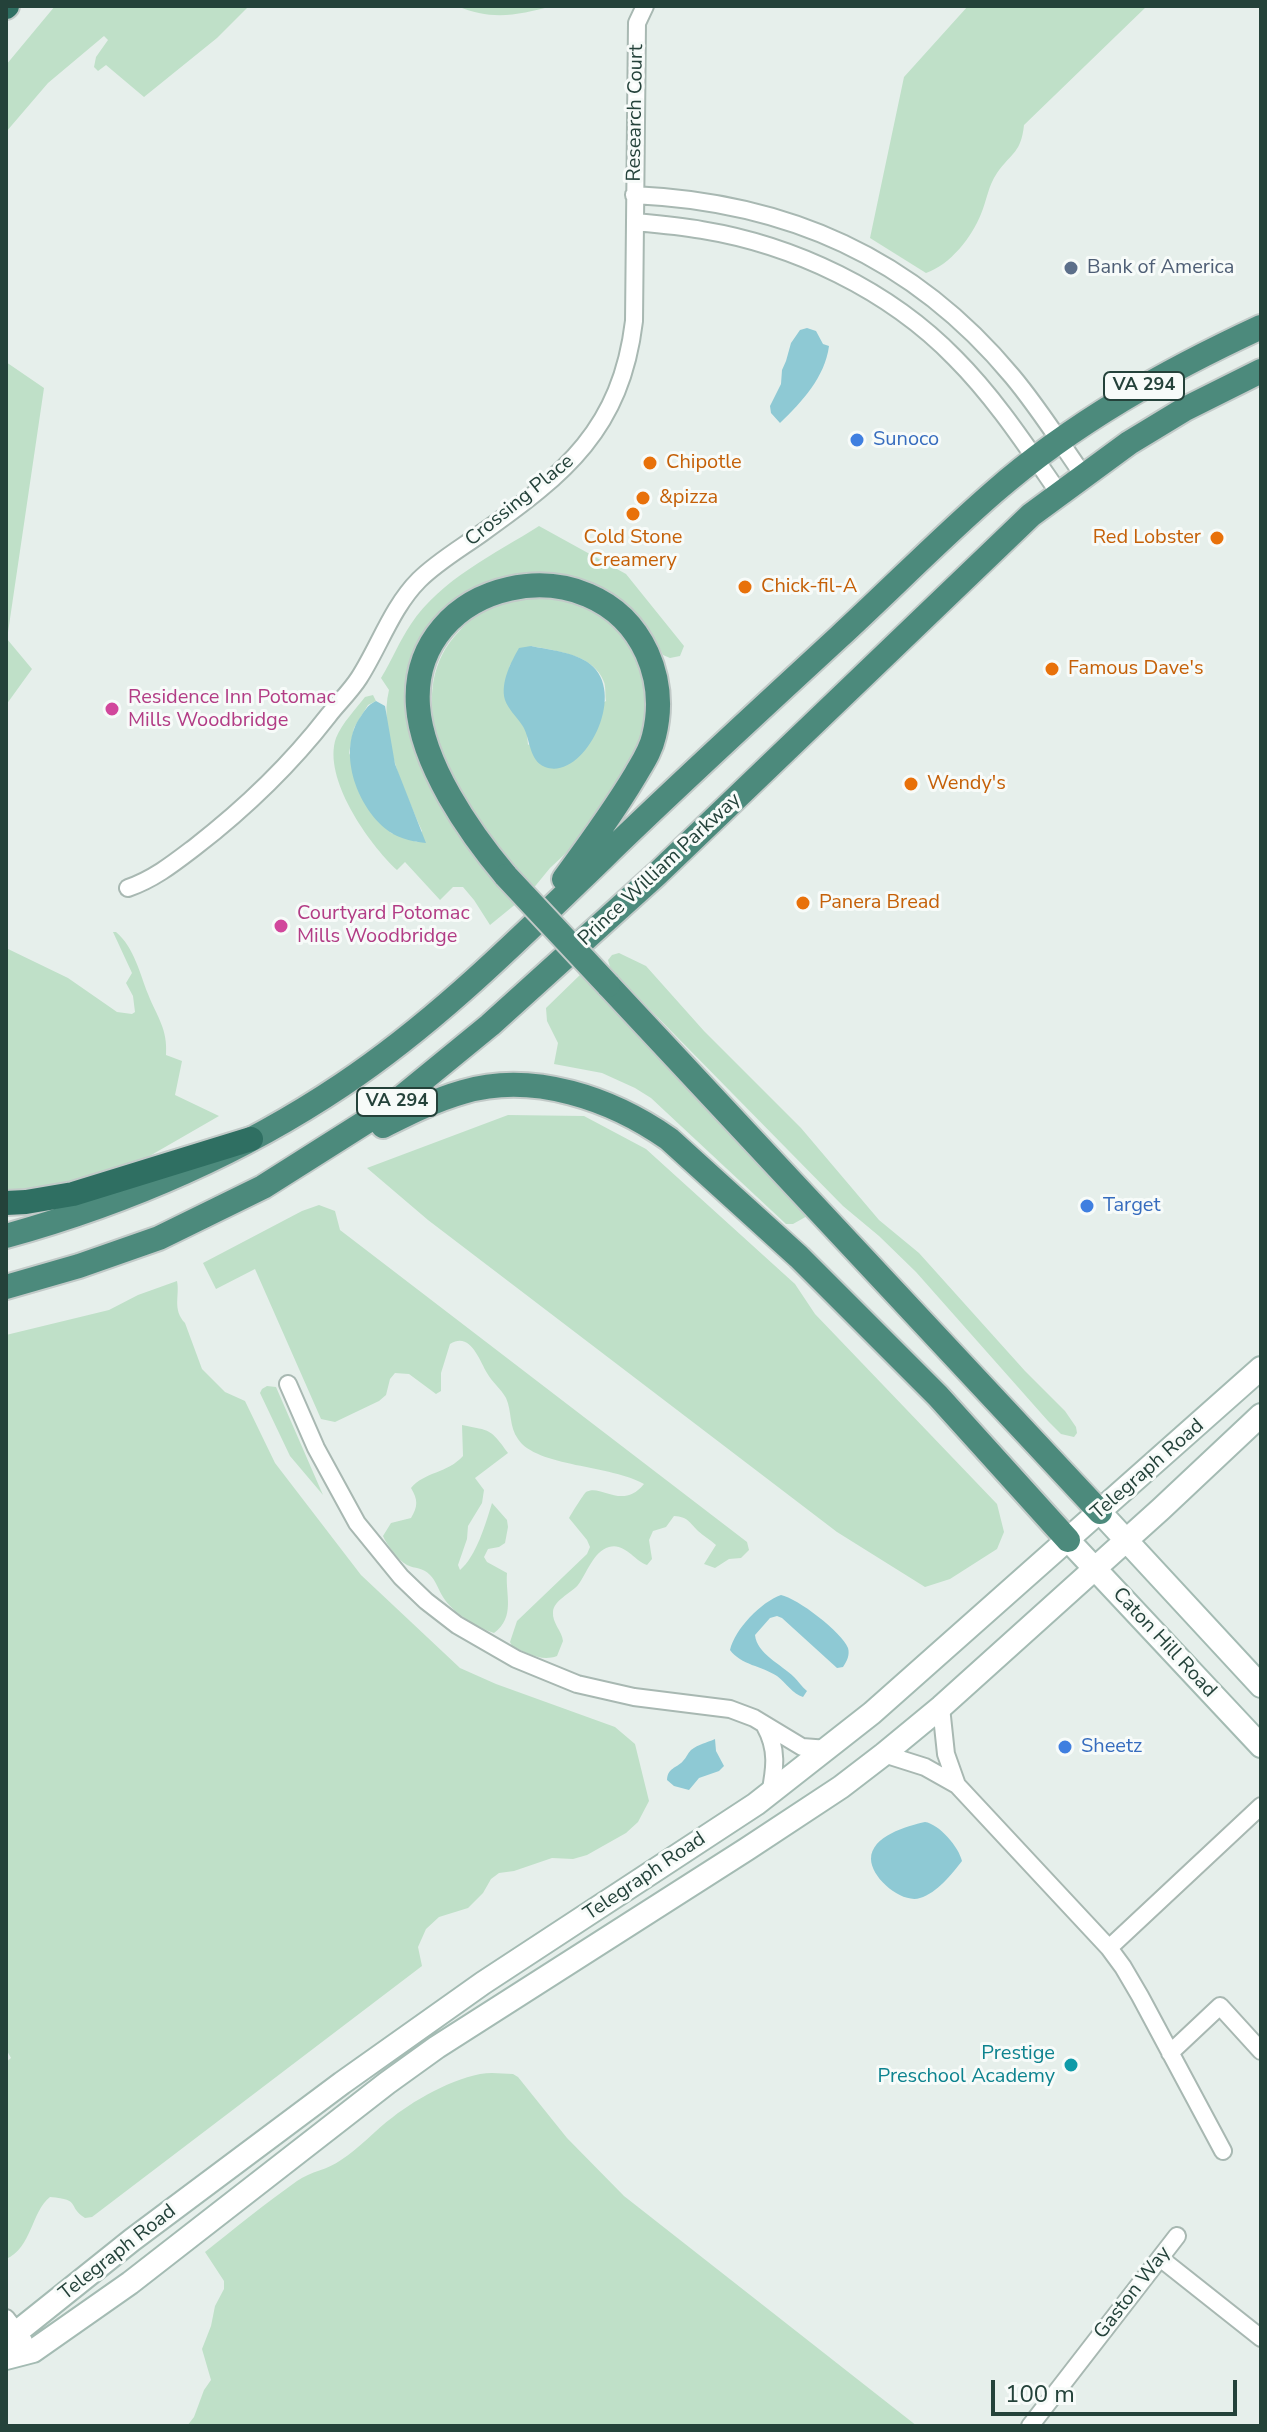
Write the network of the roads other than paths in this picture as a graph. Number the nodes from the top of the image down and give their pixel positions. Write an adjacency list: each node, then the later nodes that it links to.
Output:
1 (645, 6): 2 (street, Research Court)
2 (634, 195): 3 (street, Research Court); 6 (street)
3 (635, 222): 7 (street); 10 (street, Crossing Place)
4 (1261, 327): 6 (highway, VA 294)
5 (1261, 371): 8 (highway, Prince William Parkway / VA 294)
6 (1060, 441): 7 (highway, VA 294); 8 (street)
7 (1035, 459): 9 (street); 11 (highway, VA 294)
8 (1083, 475): 9 (highway, Prince William Parkway / VA 294)
9 (1059, 493): 13 (highway, Prince William Parkway / VA 294)
10 (128, 888)
11 (531, 927): 12 (highway, VA 294); 20 (highway, bridge)
12 (251, 1139): 14 (highway); 15 (highway, VA 294)
13 (263, 1187): 16 (highway, Prince William Parkway / VA 294); 21 (highway)
14 (6, 1203)
15 (6, 1236)
16 (6, 1287)
17 (1261, 1368): 20 (main road, Telegraph Road)
18 (288, 1384): 26 (street)
19 (1261, 1415): 22 (main road, Telegraph Road)
20 (1100, 1512): 21 (main road, Telegraph Road); 22 (main road, Caton Hill Road)
21 (1068, 1540): 23 (main road, Caton Hill Road); 28 (main road, Telegraph Road)
22 (1126, 1541): 23 (main road, Telegraph Road); 24 (main road, Caton Hill Road)
23 (1094, 1569): 25 (main road, Telegraph Road); 27 (main road, Caton Hill Road)
24 (1261, 1686)
25 (941, 1707): 29 (main road, Telegraph Road); 30 (street)
26 (765, 1724): 28 (street); 31 (street)
27 (1261, 1746)
28 (828, 1749): 31 (main road, Telegraph Road)
29 (884, 1754): 30 (street); 34 (main road, Telegraph Road)
30 (957, 1785): 35 (street)
31 (770, 1794): 33 (main road, Telegraph Road)
32 (1261, 1806): 35 (street)
33 (728, 1822): 34 (main road); 41 (main road, Telegraph Road)
34 (747, 1849): 43 (main road, Telegraph Road)
35 (1109, 1948): 37 (street)
36 (1261, 2051): 37 (street)
37 (1170, 2053): 38 (street)
38 (1223, 2151)
39 (1177, 2236): 40 (street, Gaston Way)
40 (1160, 2258): 42 (street); 45 (street, Gaston Way)
41 (12, 2325): 43 (street); 44 (main road, Telegraph Road)
42 (1261, 2338)
43 (33, 2351): 44 (main road, Telegraph Road)
44 (6, 2356)
45 (1030, 2426)

